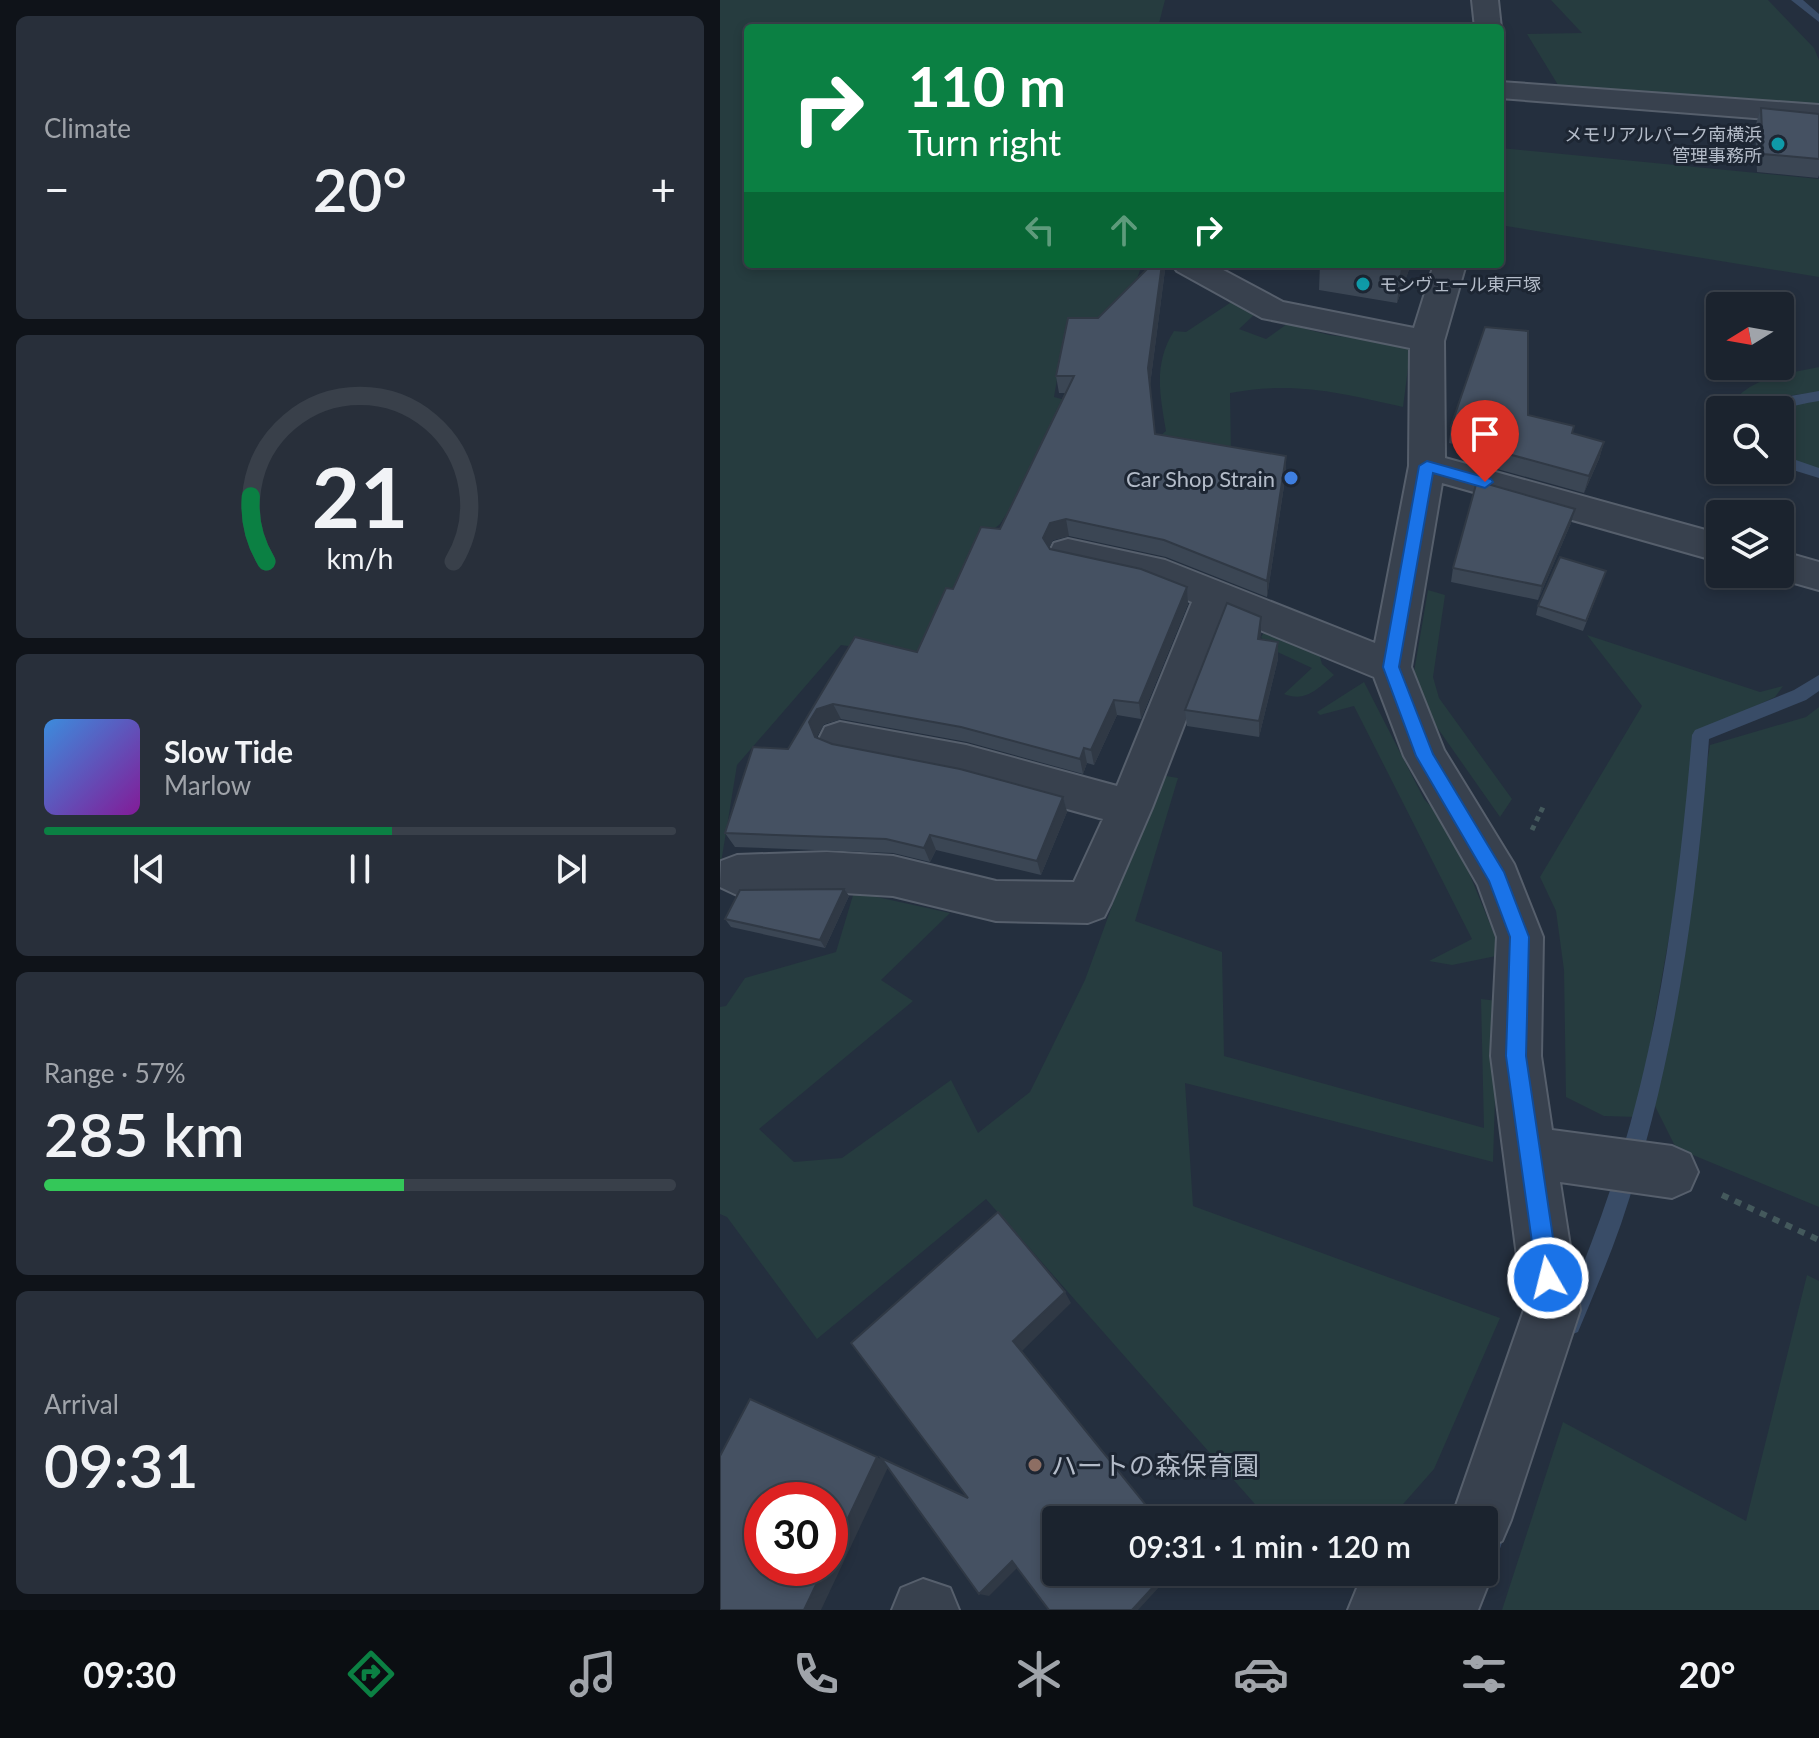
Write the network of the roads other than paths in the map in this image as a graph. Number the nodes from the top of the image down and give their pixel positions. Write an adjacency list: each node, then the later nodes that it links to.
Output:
1 (1485, 0): 2 (street)
2 (1488, 24)
3 (1504, 90): 4 (street)
4 (1819, 114)
5 (1195, 268): 7 (street)
6 (1449, 268): 7 (street)
7 (1427, 341): 8 (street)
8 (1427, 466): 9 (street); 14 (street)
9 (1706, 544)
10 (1068, 553): 13 (street)
11 (1794, 569): 12 (street)
12 (1819, 576)
13 (1214, 595): 14 (street); 16 (street)
14 (1391, 667): 18 (street)
15 (840, 739): 16 (street)
16 (1130, 808): 17 (street)
17 (737, 875)
18 (1529, 1152): 19 (street); 20 (street)
19 (1672, 1172)
20 (1485, 1506)
21 (1405, 1586): 23 (street)
22 (1456, 1586): 24 (street)
23 (1379, 1610)
24 (1447, 1610)

